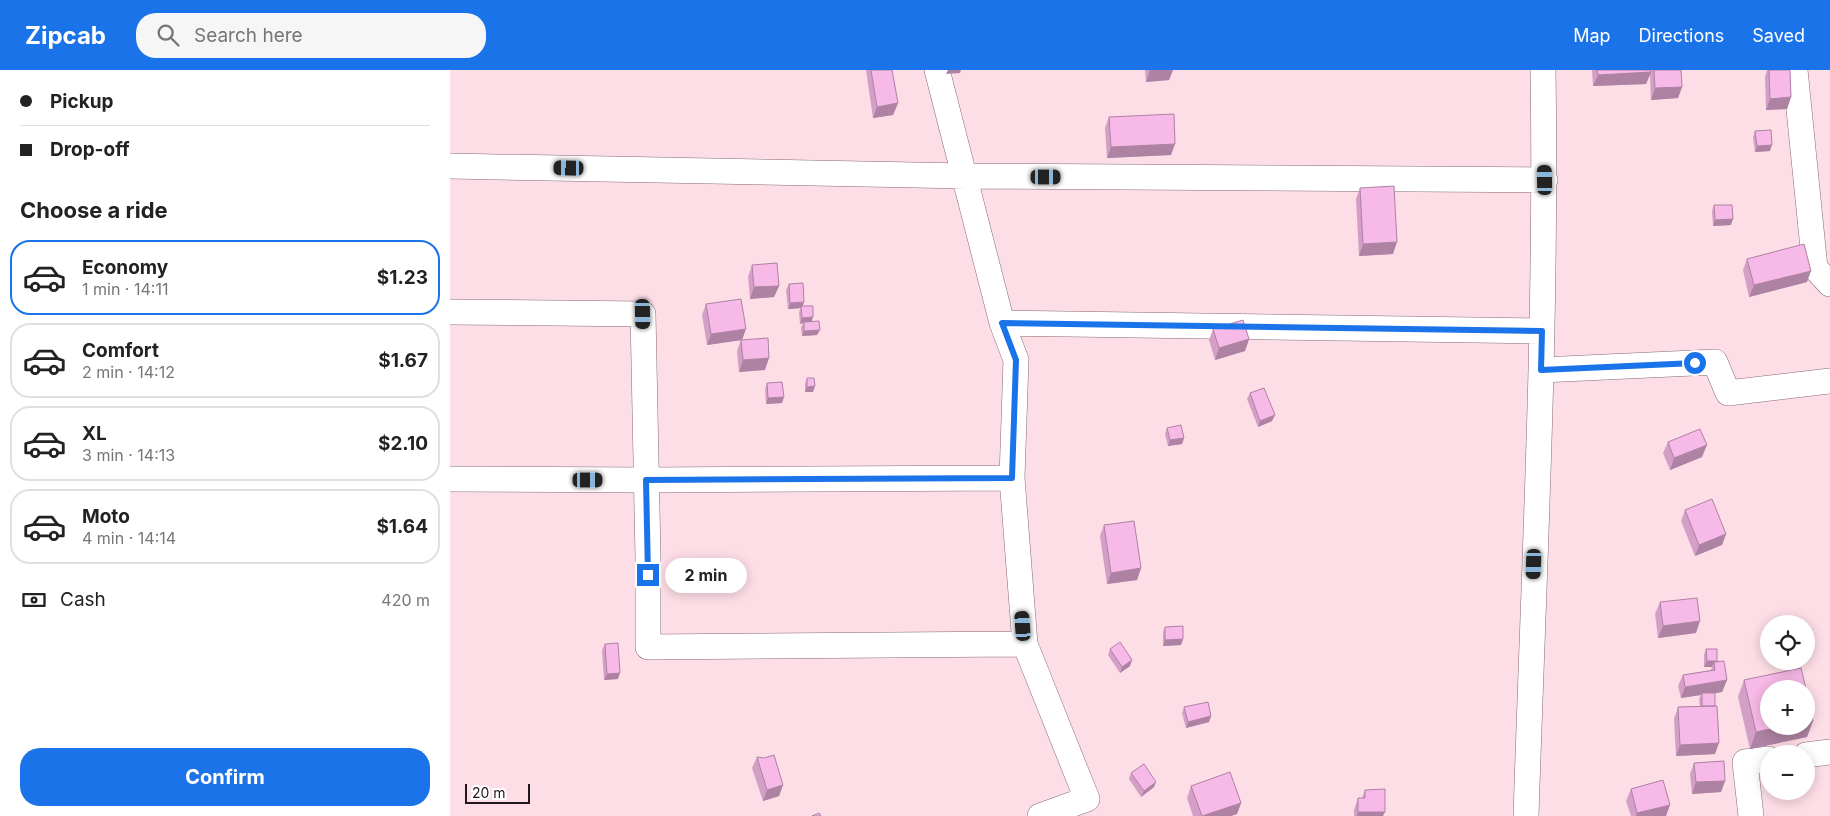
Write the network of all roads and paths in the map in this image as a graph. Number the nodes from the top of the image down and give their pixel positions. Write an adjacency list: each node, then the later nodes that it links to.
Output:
1 (937, 70): 5 (street)
2 (1543, 70): 6 (street)
3 (1796, 70): 7 (street)
4 (450, 166): 5 (street)
5 (966, 176): 6 (street); 9 (street)
6 (1545, 180): 10 (street)
7 (1830, 284)
8 (450, 312): 15 (street)
9 (1002, 323): 10 (street); 13 (street)
10 (1542, 331): 11 (street)
11 (1541, 370): 12 (street); 22 (street)
12 (1830, 381)
13 (1012, 478): 15 (street); 16 (street)
14 (450, 479): 15 (street)
15 (646, 480): 16 (street)
16 (1025, 644): 20 (street)
17 (1830, 752): 18 (street)
18 (1815, 754)
19 (1760, 760): 23 (street)
20 (1090, 808): 21 (street)
21 (1040, 816)
22 (1526, 816)
23 (1751, 816)

